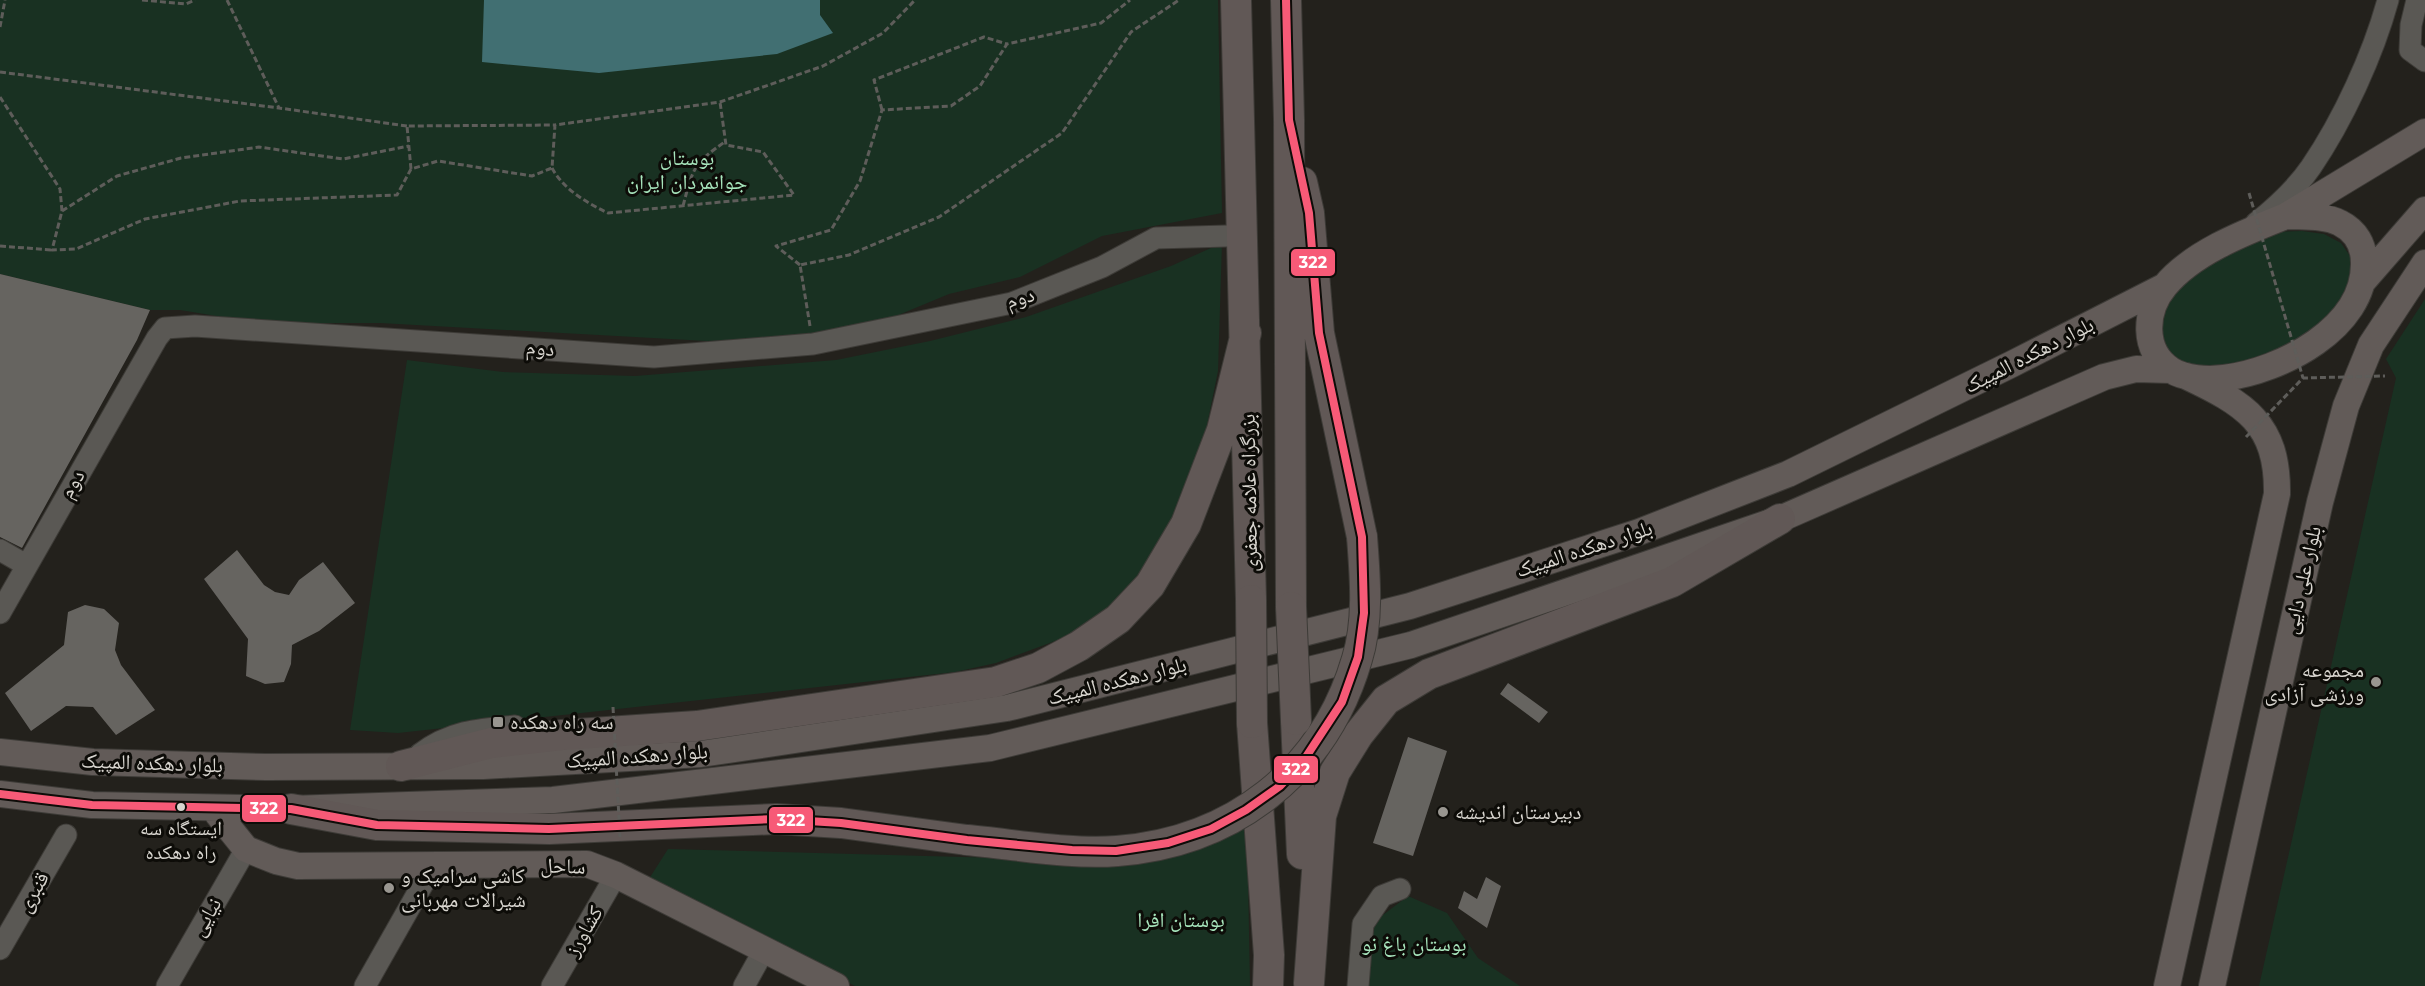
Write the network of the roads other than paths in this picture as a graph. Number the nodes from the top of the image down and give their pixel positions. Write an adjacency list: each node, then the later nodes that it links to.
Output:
1 (1236, 0): 15 (highway, بزرگراه علامه جعفری)
2 (1286, 0): 6 (highway, بزرگراه علامه جعفری)
3 (2388, 0): 10 (street)
4 (2418, 0): 5 (street)
5 (2425, 61)
6 (1288, 120): 25 (highway, bridge); 33 (highway, بزرگراه علامه جعفری, bridge)
7 (2425, 132): 9 (main road)
8 (2425, 210): 13 (main road)
9 (2286, 216): 10 (main road); 13 (main road)
10 (2246, 232): 14 (main road)
11 (1227, 236): 19 (street, دوم)
12 (2425, 263): 42 (main road, بلوار علی دایی)
13 (2364, 280): 16 (main road)
14 (2165, 286): 16 (main road); 22 (main road, بلوار دهکده المپیک)
15 (1245, 333): 22 (highway); 39 (highway, بزرگراه علامه جعفری, bridge)
16 (2179, 373): 17 (main road, بلوار دهکده المپیک); 41 (main road, بلوار علی دایی)
17 (1780, 519): 25 (main road, بلوار دهکده المپیک); 33 (highway)
18 (0, 550): 19 (street)
19 (26, 564): 20 (street, دوم)
20 (0, 613)
21 (0, 752): 22 (main road, بلوار دهکده المپیک)
22 (404, 765)
23 (0, 794): 24 (main road, بلوار دهکده المپیک)
24 (213, 808): 25 (main road, بلوار دهکده المپیک); 27 (main road, ساحل)
25 (291, 809)
26 (66, 835): 31 (street, قنبری)
27 (246, 849): 28 (main road, ساحل); 34 (street, نیایی)
28 (433, 866): 29 (main road, ساحل); 35 (street)
29 (616, 875): 32 (main road, ساحل); 36 (street, کشاورز)
30 (1400, 889): 40 (street)
31 (0, 949)
32 (764, 950): 37 (street); 38 (main road, ساحل)
33 (1309, 985)
34 (167, 986)
35 (365, 986)
36 (552, 986)
37 (744, 986)
38 (836, 986)
39 (1268, 986)
40 (1358, 986)
41 (2167, 986)
42 (2212, 986)

